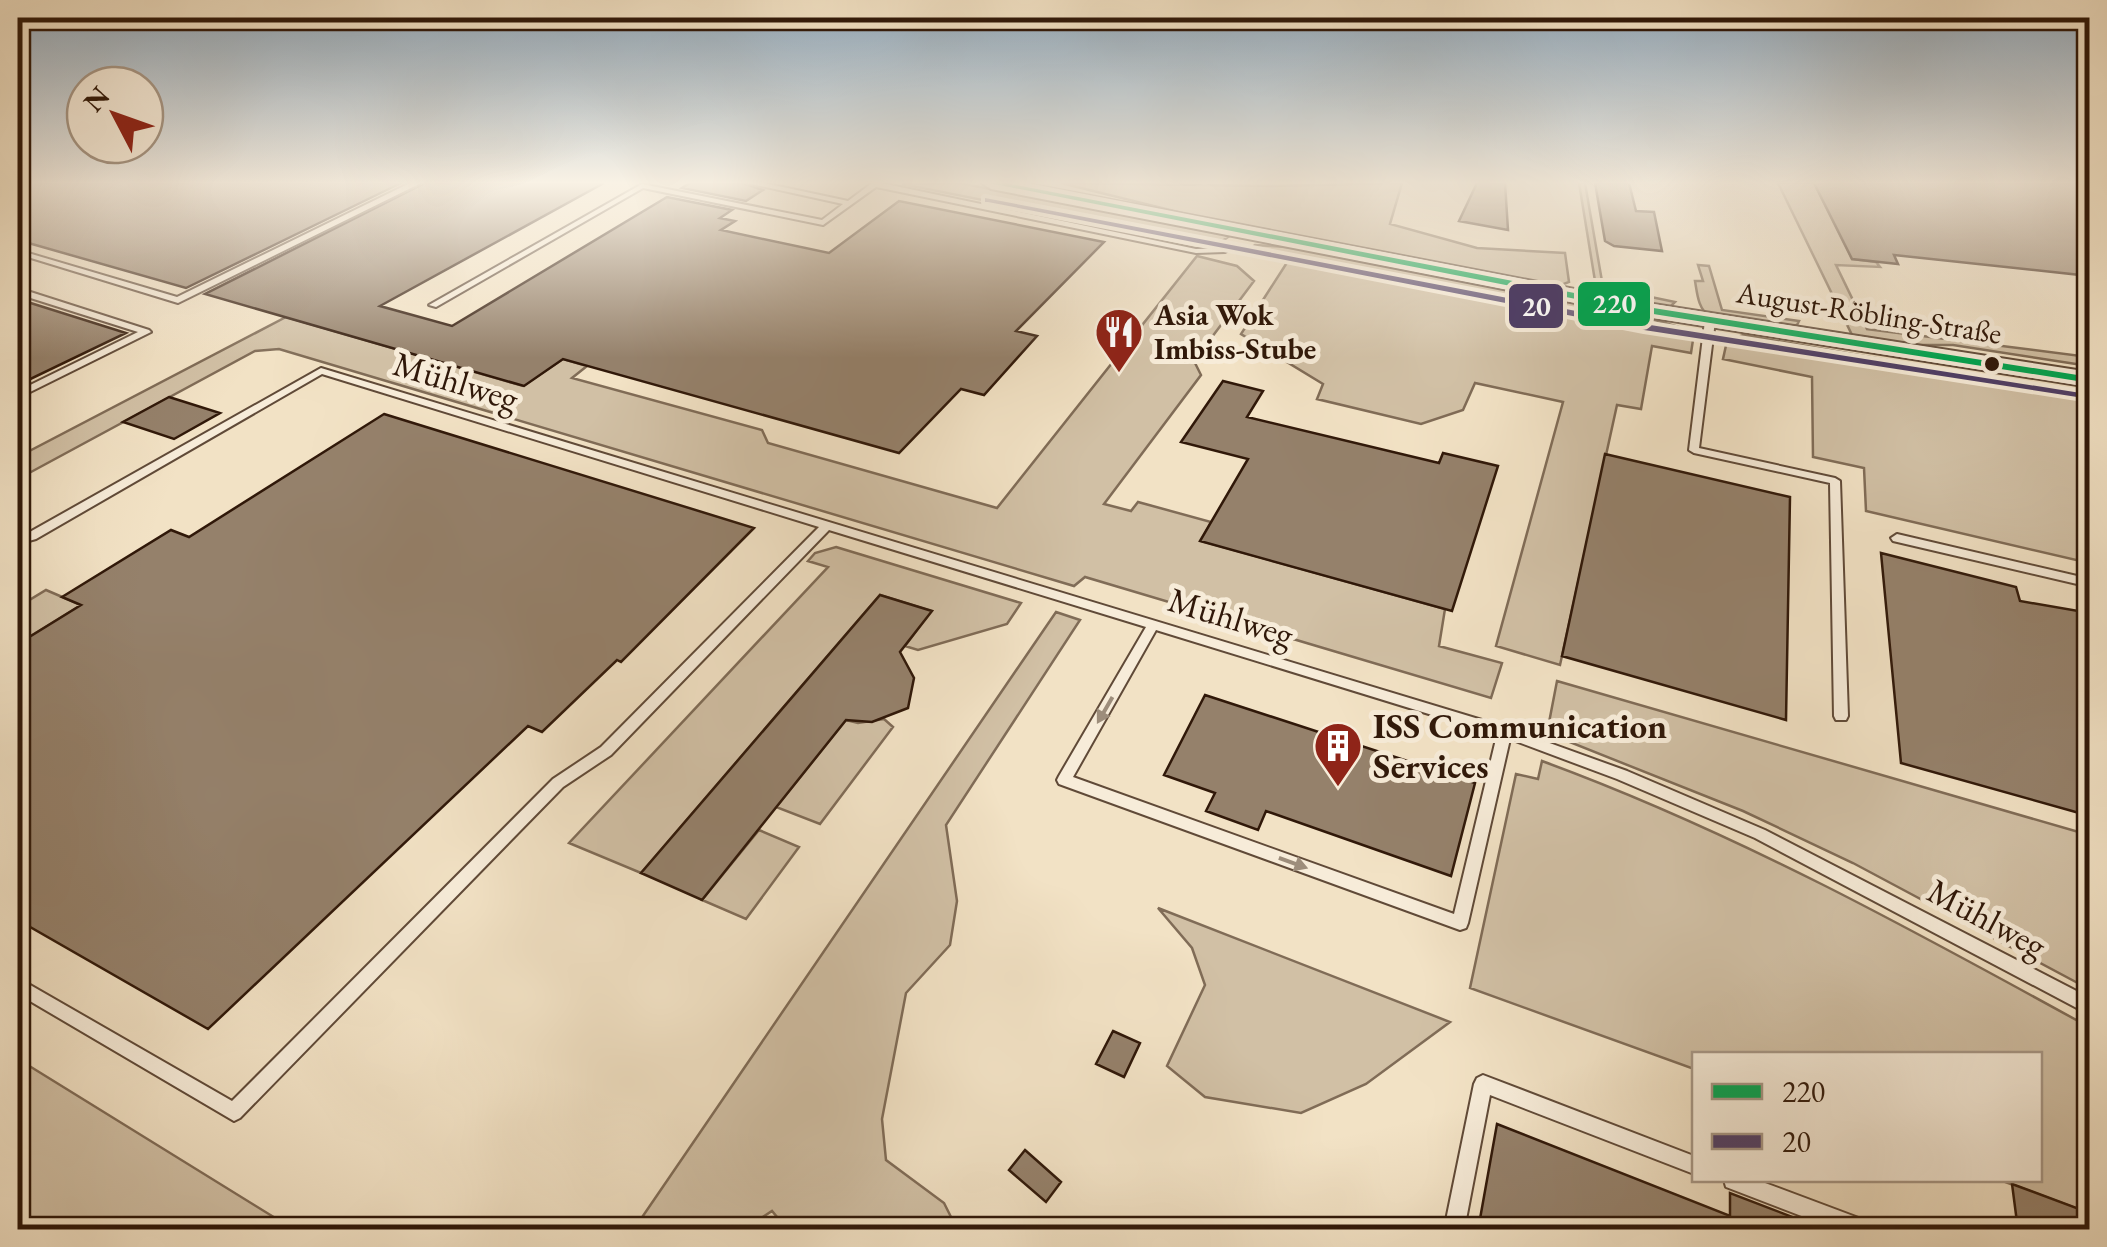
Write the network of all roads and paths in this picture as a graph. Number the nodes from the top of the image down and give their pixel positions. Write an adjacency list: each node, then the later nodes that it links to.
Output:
1 (298, 241): 6 (lane)
2 (546, 241): 8 (lane)
3 (1153, 241): 5 (lane)
4 (1294, 241): 9 (street, August-Röbling-Straße)
5 (1224, 250)
6 (18, 252)
7 (18, 290): 11 (lane)
8 (434, 305)
9 (1710, 321): 10 (street, August-Röbling-Straße); 17 (lane)
10 (2090, 380)
11 (18, 395)
12 (826, 526): 14 (lane, Mühlweg); 16 (lane, Mühlweg); 19 (lane)
13 (1897, 538): 15 (lane)
14 (18, 540)
15 (2090, 583)
16 (1153, 625): 18 (lane, Mühlweg); 18 (lane, one-way to 18)
17 (1841, 716)
18 (1505, 732): 20 (lane, Mühlweg)
19 (18, 985)
20 (2090, 1007)
21 (1692, 1164): 23 (lane)
22 (1738, 1182): 24 (lane)
23 (1454, 1230)
24 (1865, 1230)

